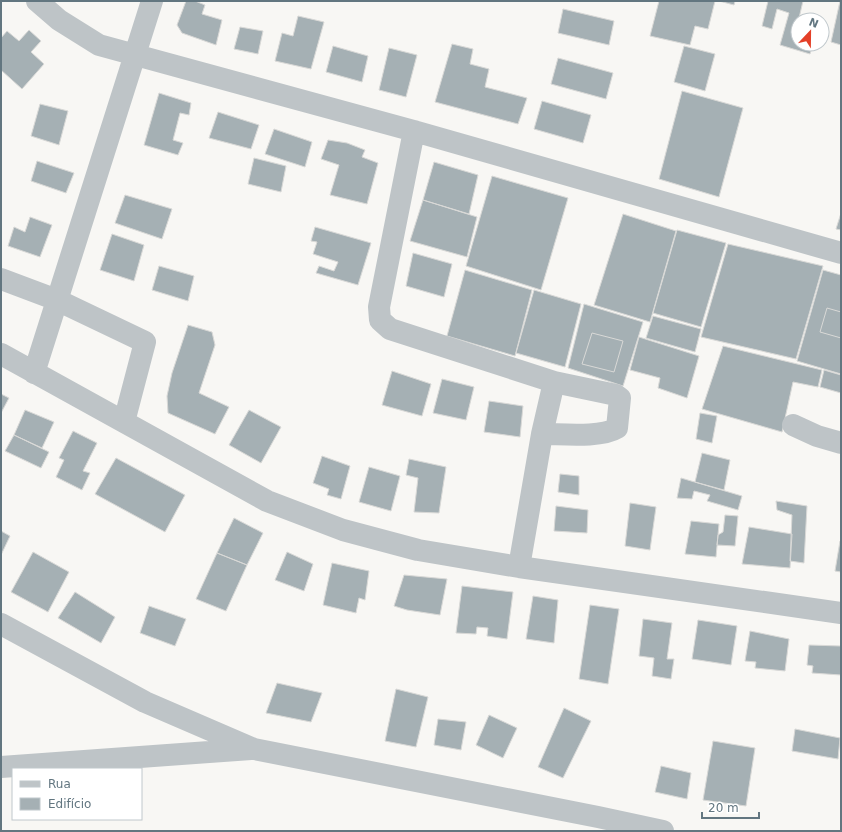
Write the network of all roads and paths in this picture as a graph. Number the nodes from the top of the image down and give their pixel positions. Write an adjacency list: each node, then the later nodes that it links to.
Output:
1 (37, 1): 3 (street)
2 (152, 1): 3 (street)
3 (134, 55): 4 (street); 7 (street)
4 (414, 131): 5 (street); 10 (street)
5 (841, 253)
6 (1, 278): 7 (street)
7 (57, 300): 9 (street); 11 (street)
8 (1, 354): 9 (street)
9 (34, 373): 11 (street)
10 (554, 382): 13 (street); 13 (street)
11 (124, 422): 15 (street)
12 (793, 425): 14 (street)
13 (542, 434): 15 (street)
14 (841, 443)
15 (519, 567): 16 (street)
16 (841, 613)
17 (1, 624): 18 (street)
18 (254, 749): 19 (street); 20 (street)
19 (1, 767)
20 (663, 831)

